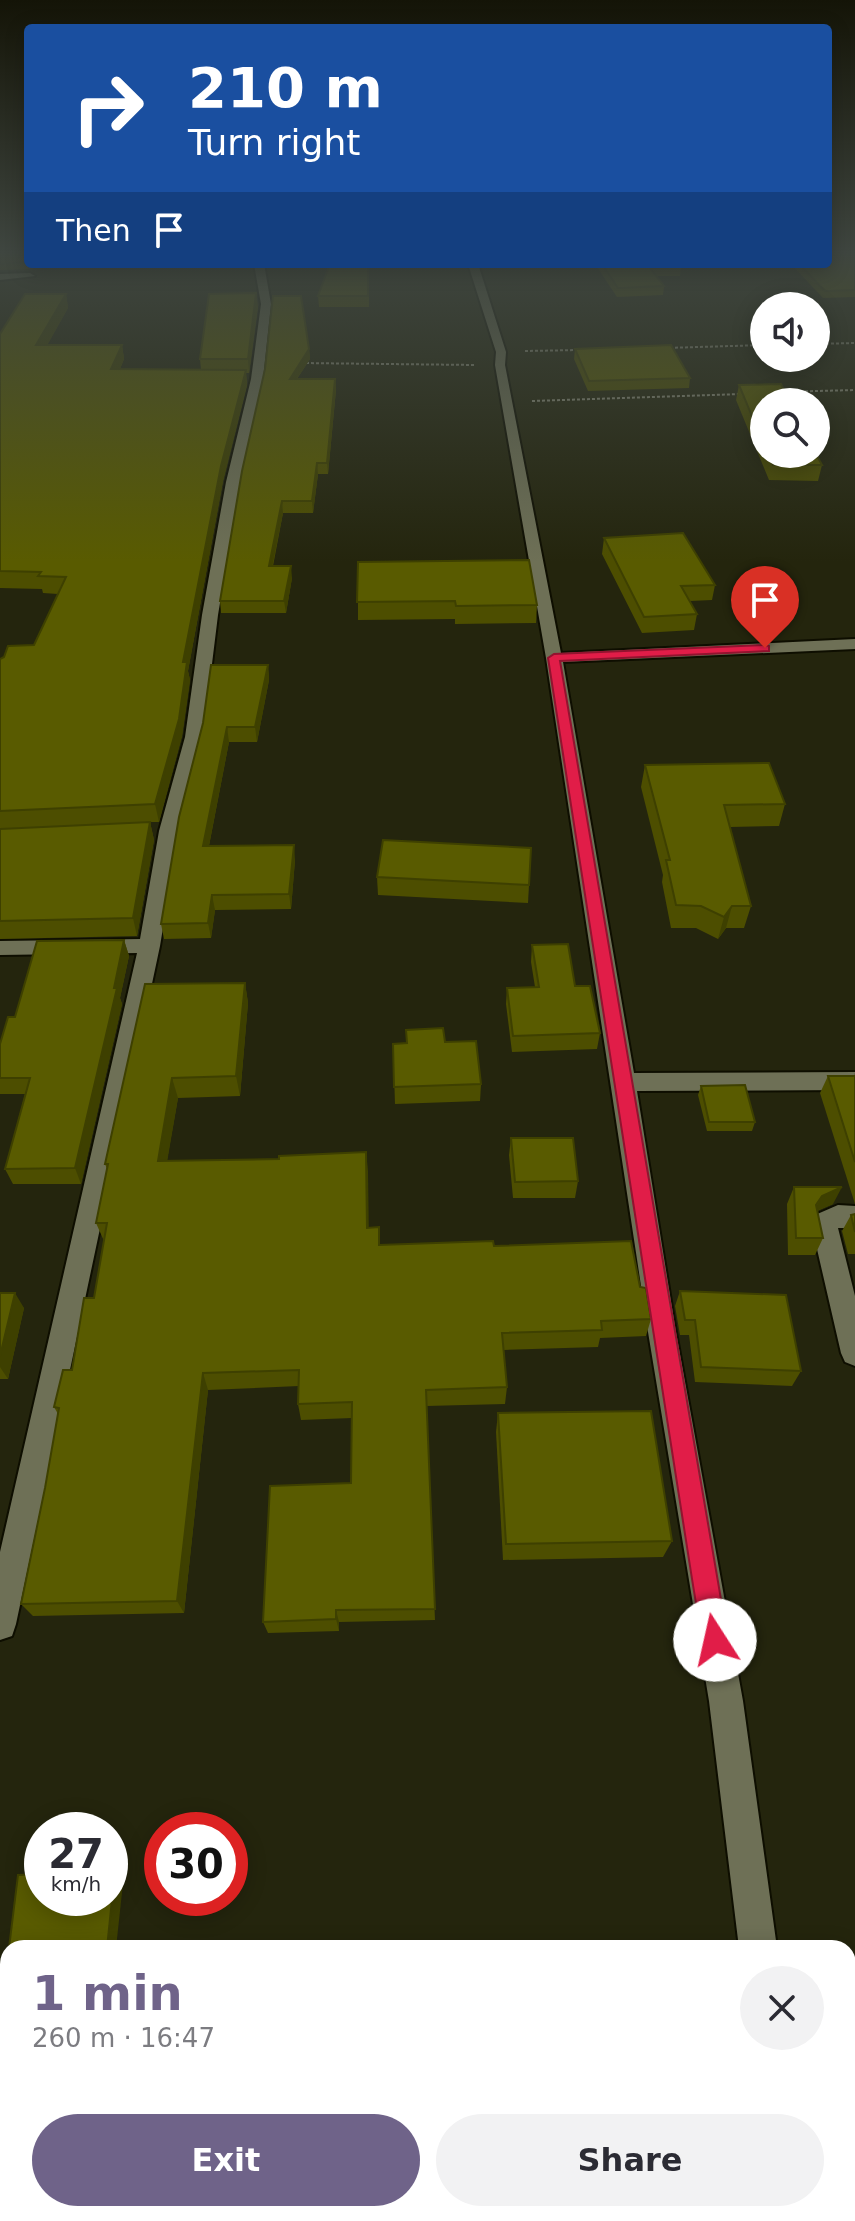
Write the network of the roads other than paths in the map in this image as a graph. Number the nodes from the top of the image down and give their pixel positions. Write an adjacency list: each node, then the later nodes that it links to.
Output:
1 (255, 355): 5 (street)
2 (500, 355): 4 (street)
3 (855, 644): 4 (street)
4 (554, 658): 8 (street)
5 (149, 946): 6 (street); 11 (street)
6 (0, 948)
7 (854, 1081): 8 (street)
8 (624, 1082): 12 (street)
9 (855, 1217): 10 (street)
10 (855, 1353)
11 (0, 1624)
12 (757, 1940)

